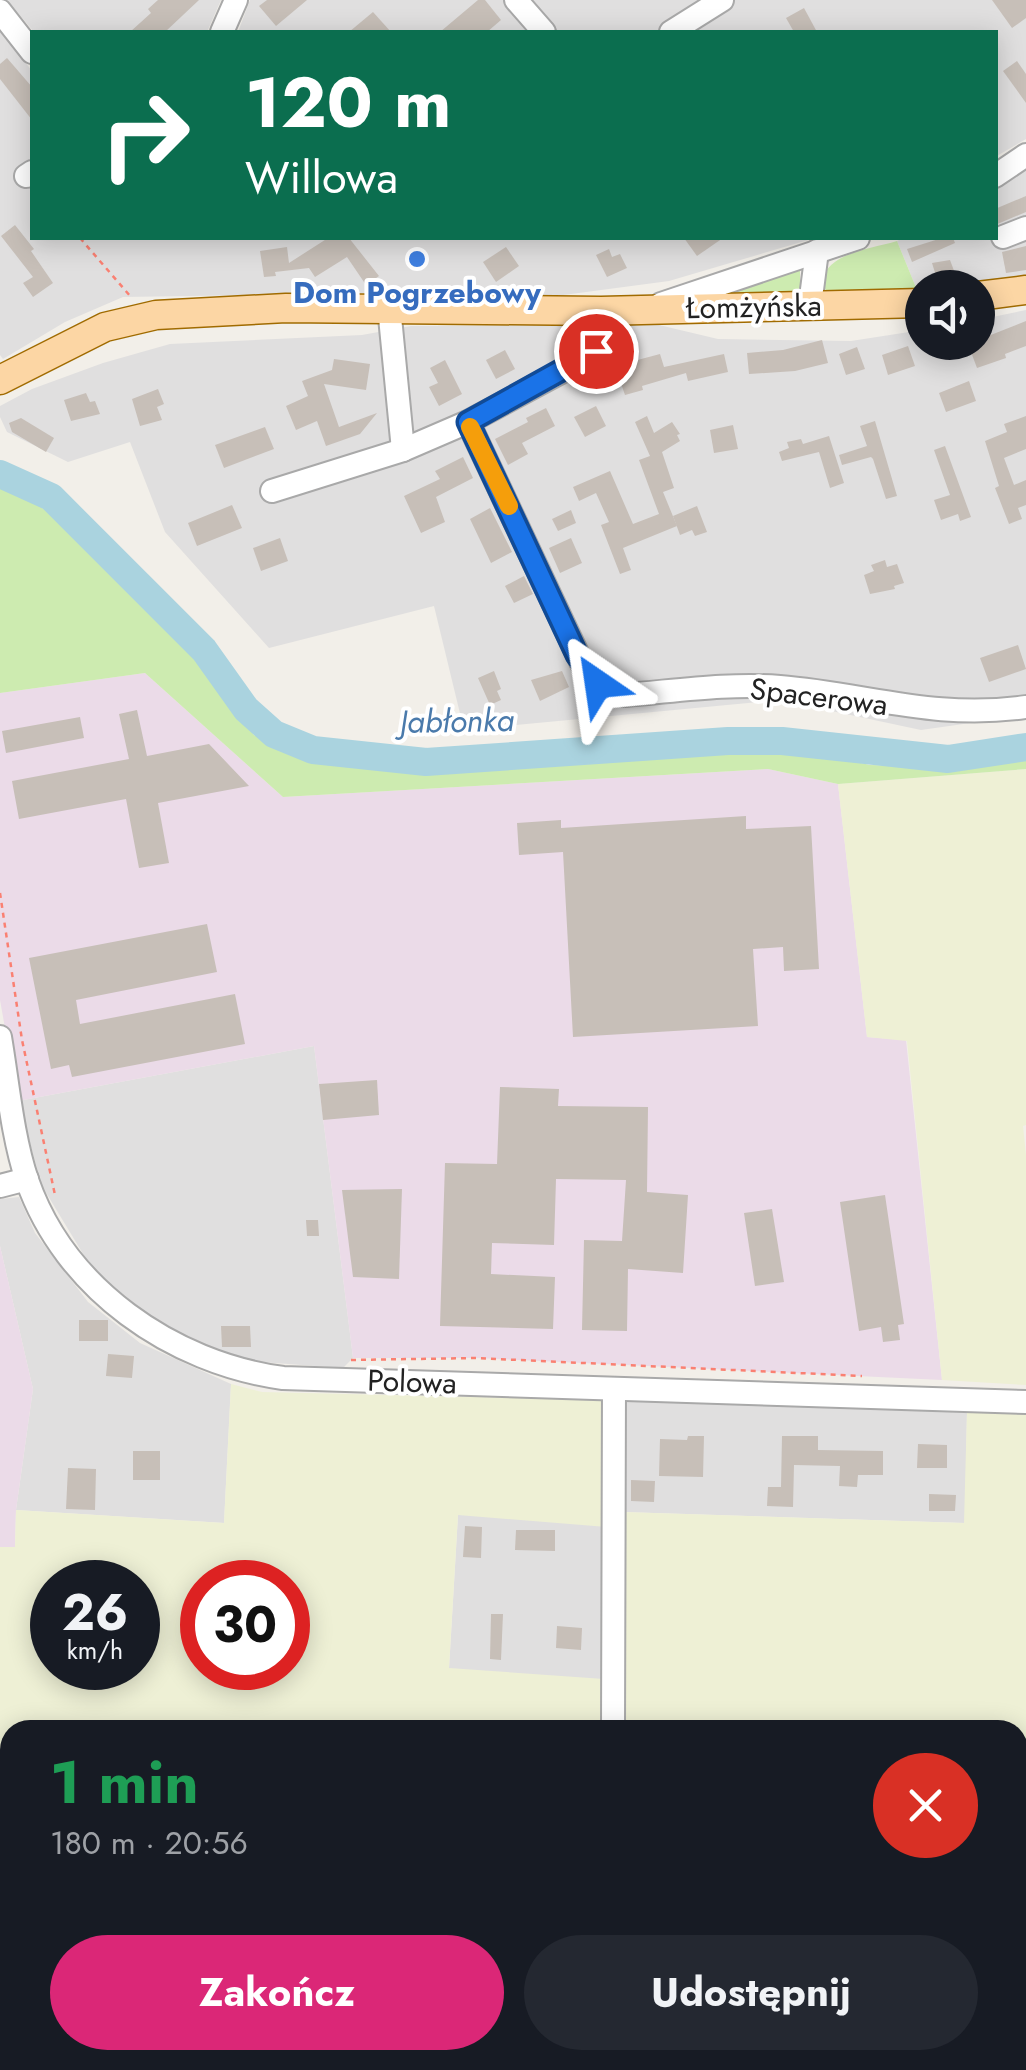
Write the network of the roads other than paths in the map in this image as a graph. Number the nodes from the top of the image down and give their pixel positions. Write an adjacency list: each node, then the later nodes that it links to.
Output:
1 (236, 0): 5 (street)
2 (516, 0): 6 (street)
3 (722, 0): 7 (street)
4 (0, 11): 8 (street)
5 (223, 30)
6 (542, 30)
7 (674, 30)
8 (30, 49)
9 (1026, 155): 10 (street)
10 (998, 174)
11 (1026, 228): 12 (street)
12 (1003, 237)
13 (852, 240): 14 (street)
14 (817, 251): 18 (street); 20 (street)
15 (1026, 290): 16 (main road)
16 (995, 294)
17 (905, 303): 18 (main road, Łomżyńska)
18 (810, 306): 20 (main road, Łomżyńska)
19 (390, 307): 21 (main road, Łomżyńska); 22 (main road, Łomżyńska); 24 (street)
20 (643, 310): 21 (main road, Łomżyńska)
21 (601, 311): 23 (street)
22 (0, 380)
23 (468, 422): 24 (street); 26 (street, Spacerowa)
24 (403, 450): 25 (street)
25 (272, 491)
26 (1026, 707)
27 (0, 1037): 28 (street, Polowa)
28 (27, 1179): 29 (street); 30 (street, Polowa)
29 (0, 1186)
30 (614, 1388): 31 (street, Polowa); 32 (street)
31 (1026, 1402)
32 (612, 1720)

